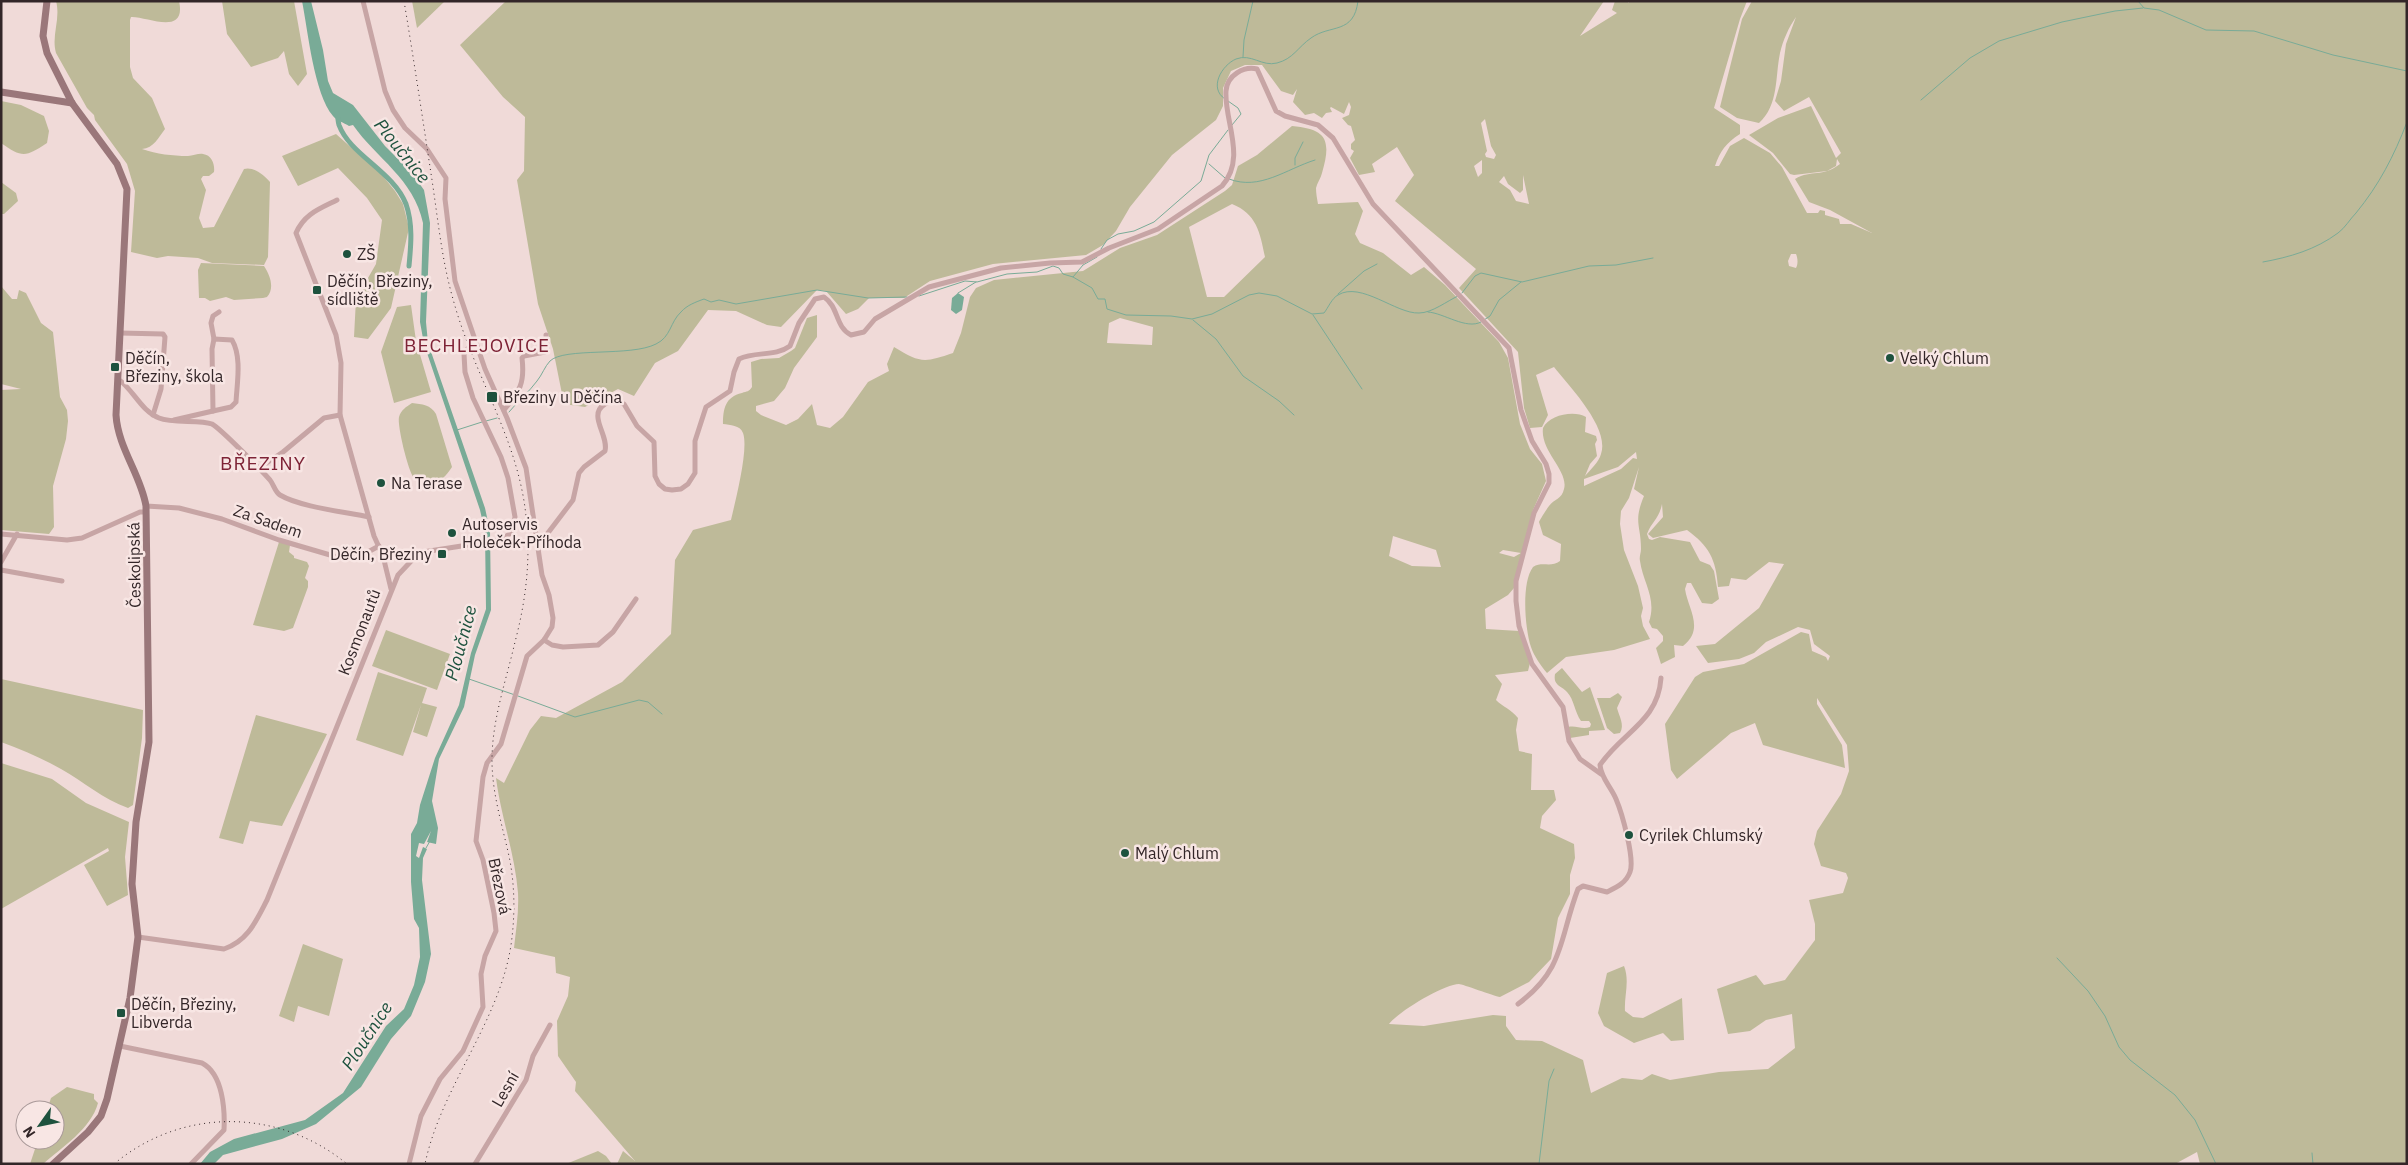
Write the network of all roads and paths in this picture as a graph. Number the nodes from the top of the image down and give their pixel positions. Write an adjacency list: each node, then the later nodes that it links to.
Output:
1 (47, 1): 4 (main road, Českolipská)
2 (363, 1): 10 (street)
3 (1, 92): 4 (main road)
4 (72, 103): 7 (main road, Českolipská)
5 (337, 200): 15 (street, Kosmonautů)
6 (219, 312): 9 (street)
7 (120, 333): 11 (main road, Českolipská); 14 (street)
8 (546, 336): 12 (street)
9 (214, 339): 13 (street); 13 (street)
10 (476, 345): 12 (street); 27 (street)
11 (118, 379): 14 (street); 18 (main road, Českolipská)
12 (504, 410): 23 (street)
13 (214, 411): 16 (street)
14 (153, 415): 16 (street)
15 (340, 416): 17 (street); 19 (street, Kosmonautů)
16 (169, 421): 17 (street)
17 (259, 468): 19 (street)
18 (146, 509): 21 (street); 22 (street, Za Sadem); 36 (main road, Českolipská)
19 (370, 518): 22 (street, Kosmonautů)
20 (1, 534): 21 (street)
21 (17, 534): 24 (street)
22 (379, 546): 26 (street, Kosmonautů)
23 (538, 546): 31 (street); 34 (street)
24 (1, 562)
25 (1, 570): 28 (street)
26 (387, 573): 27 (street); 29 (street, Kosmonautů)
27 (398, 575): 29 (street)
28 (62, 581)
29 (391, 590): 36 (street, Kosmonautů)
30 (636, 599): 31 (street)
31 (544, 640): 42 (street, Březová)
32 (1661, 678): 33 (street)
33 (1600, 765): 34 (street); 35 (street)
34 (1590, 768): 35 (street)
35 (1600, 774): 37 (street)
36 (138, 937): 39 (main road, Českolipská)
37 (1518, 1004)
38 (550, 1025): 43 (street, Lesní)
39 (120, 1046): 40 (main road, Českolipská); 41 (street)
40 (53, 1164)
41 (191, 1164)
42 (409, 1164)
43 (475, 1164)

